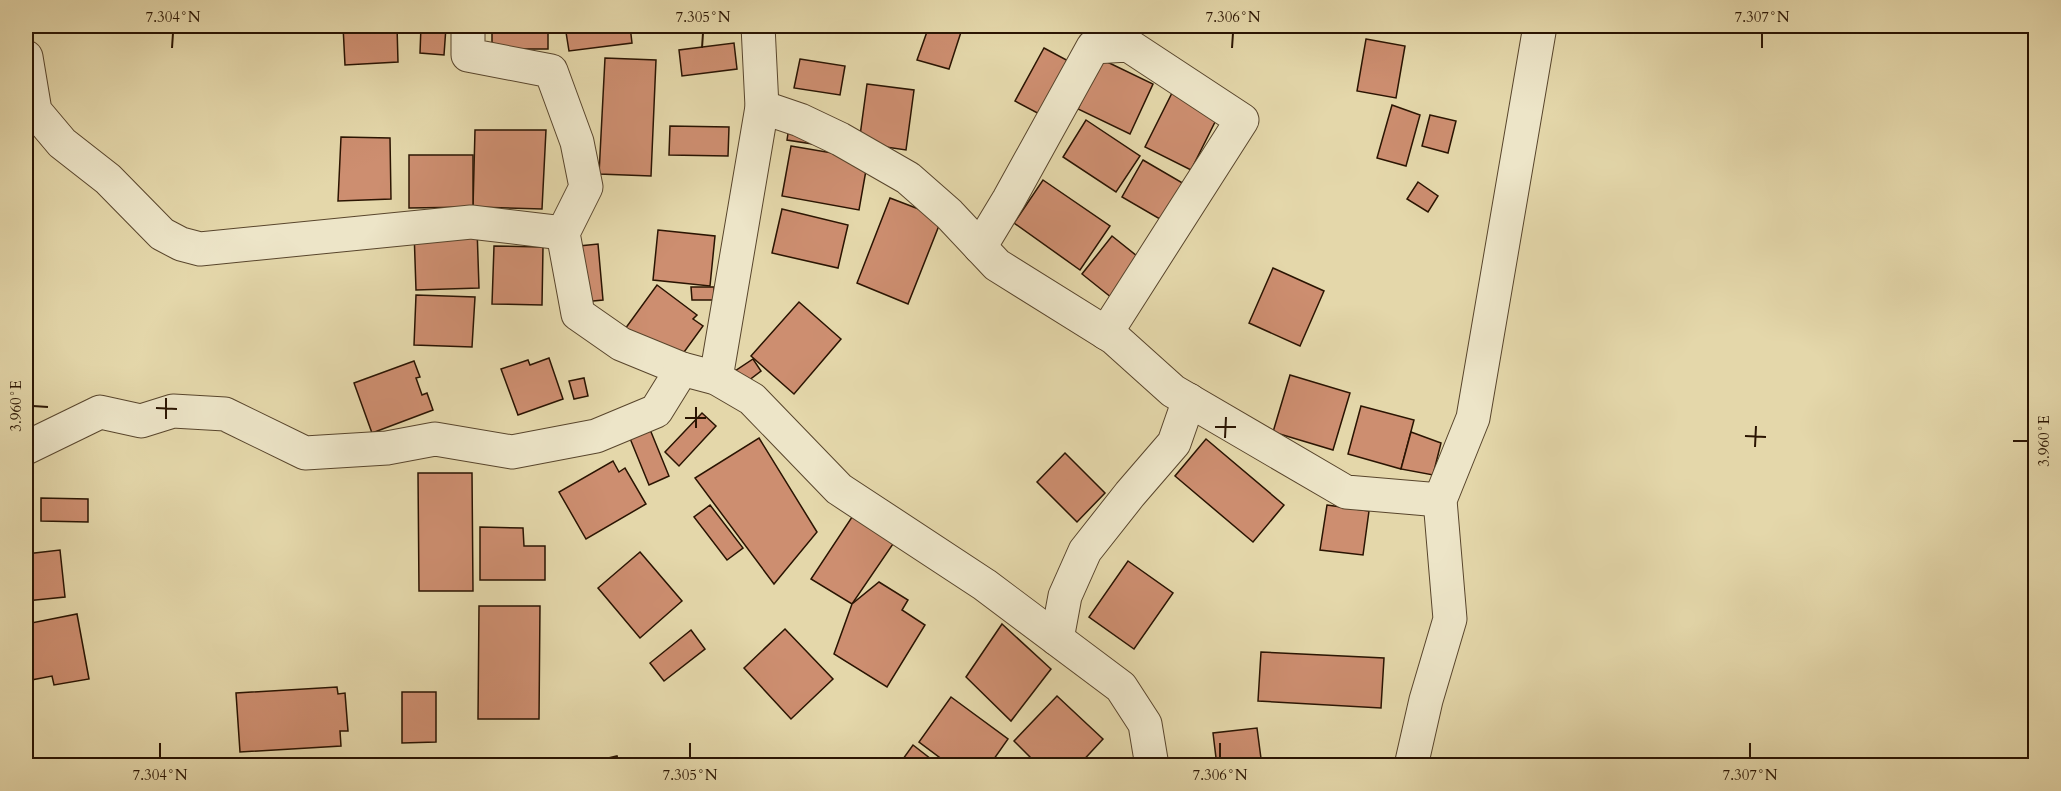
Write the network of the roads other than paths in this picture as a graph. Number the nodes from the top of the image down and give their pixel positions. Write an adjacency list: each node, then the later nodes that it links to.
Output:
1 (468, 26): 6 (street)
2 (758, 26): 5 (street)
3 (1540, 26): 13 (street)
4 (26, 57): 6 (street)
5 (762, 107): 7 (street); 10 (street)
6 (563, 233): 9 (street)
7 (980, 247): 8 (street); 8 (street)
8 (1106, 333): 11 (street)
9 (682, 369): 10 (street); 12 (street)
10 (716, 378): 14 (street)
11 (1189, 400): 13 (street); 14 (street)
12 (26, 448)
13 (1440, 500): 16 (street)
14 (1057, 639): 15 (street)
15 (1152, 765)
16 (1411, 765)

